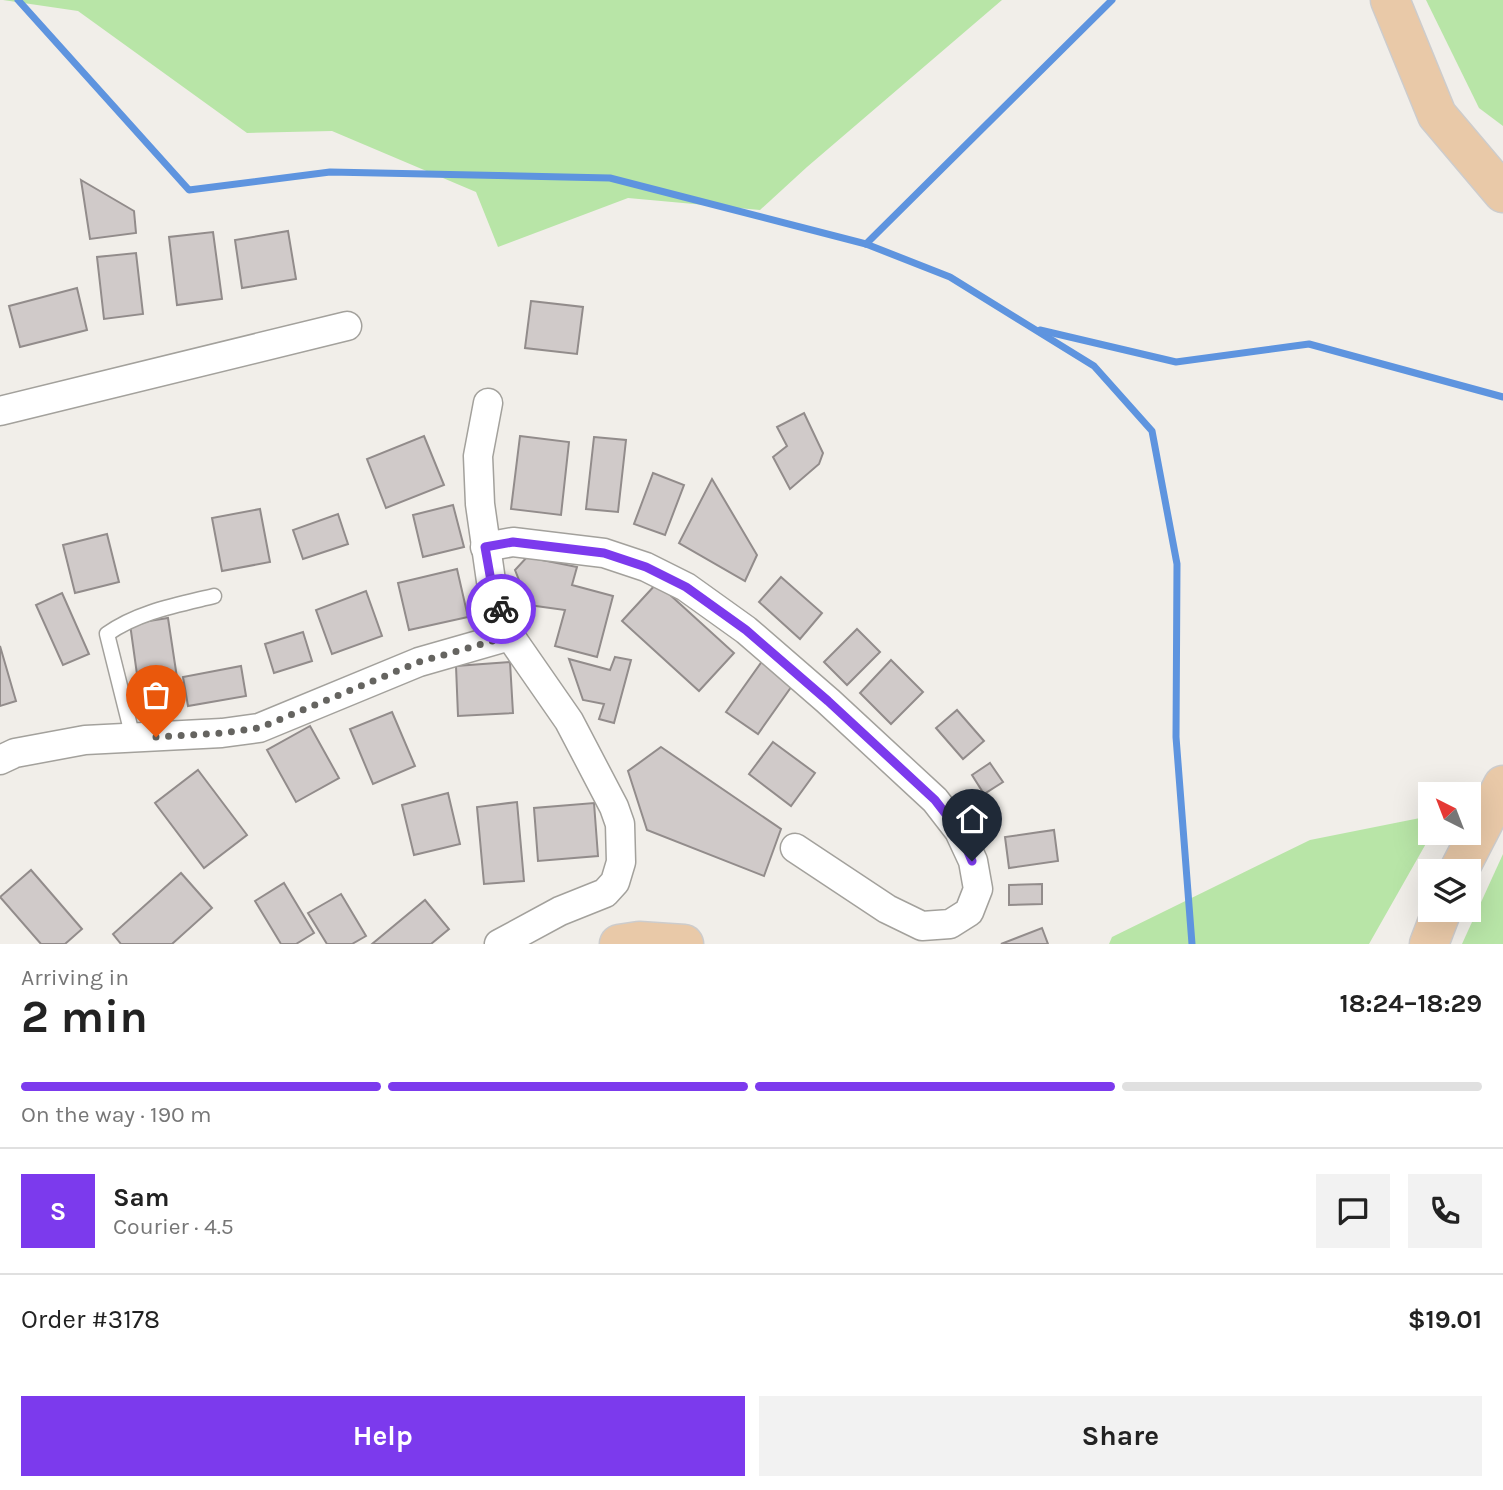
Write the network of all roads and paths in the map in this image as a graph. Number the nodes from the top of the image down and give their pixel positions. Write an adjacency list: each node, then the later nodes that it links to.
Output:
1 (1390, 0): 2 (main road)
2 (1503, 193)
3 (347, 326): 5 (street)
4 (488, 402): 6 (street)
5 (0, 411)
6 (485, 547): 8 (street); 12 (street)
7 (214, 596): 9 (lane)
8 (510, 636): 9 (street); 15 (street)
9 (134, 738): 10 (street)
10 (0, 760)
11 (1503, 785): 13 (main road)
12 (795, 848)
13 (1465, 859)
14 (1438, 922): 18 (main road)
15 (499, 944)
16 (619, 944): 17 (main road)
17 (684, 944)
18 (1429, 944)

